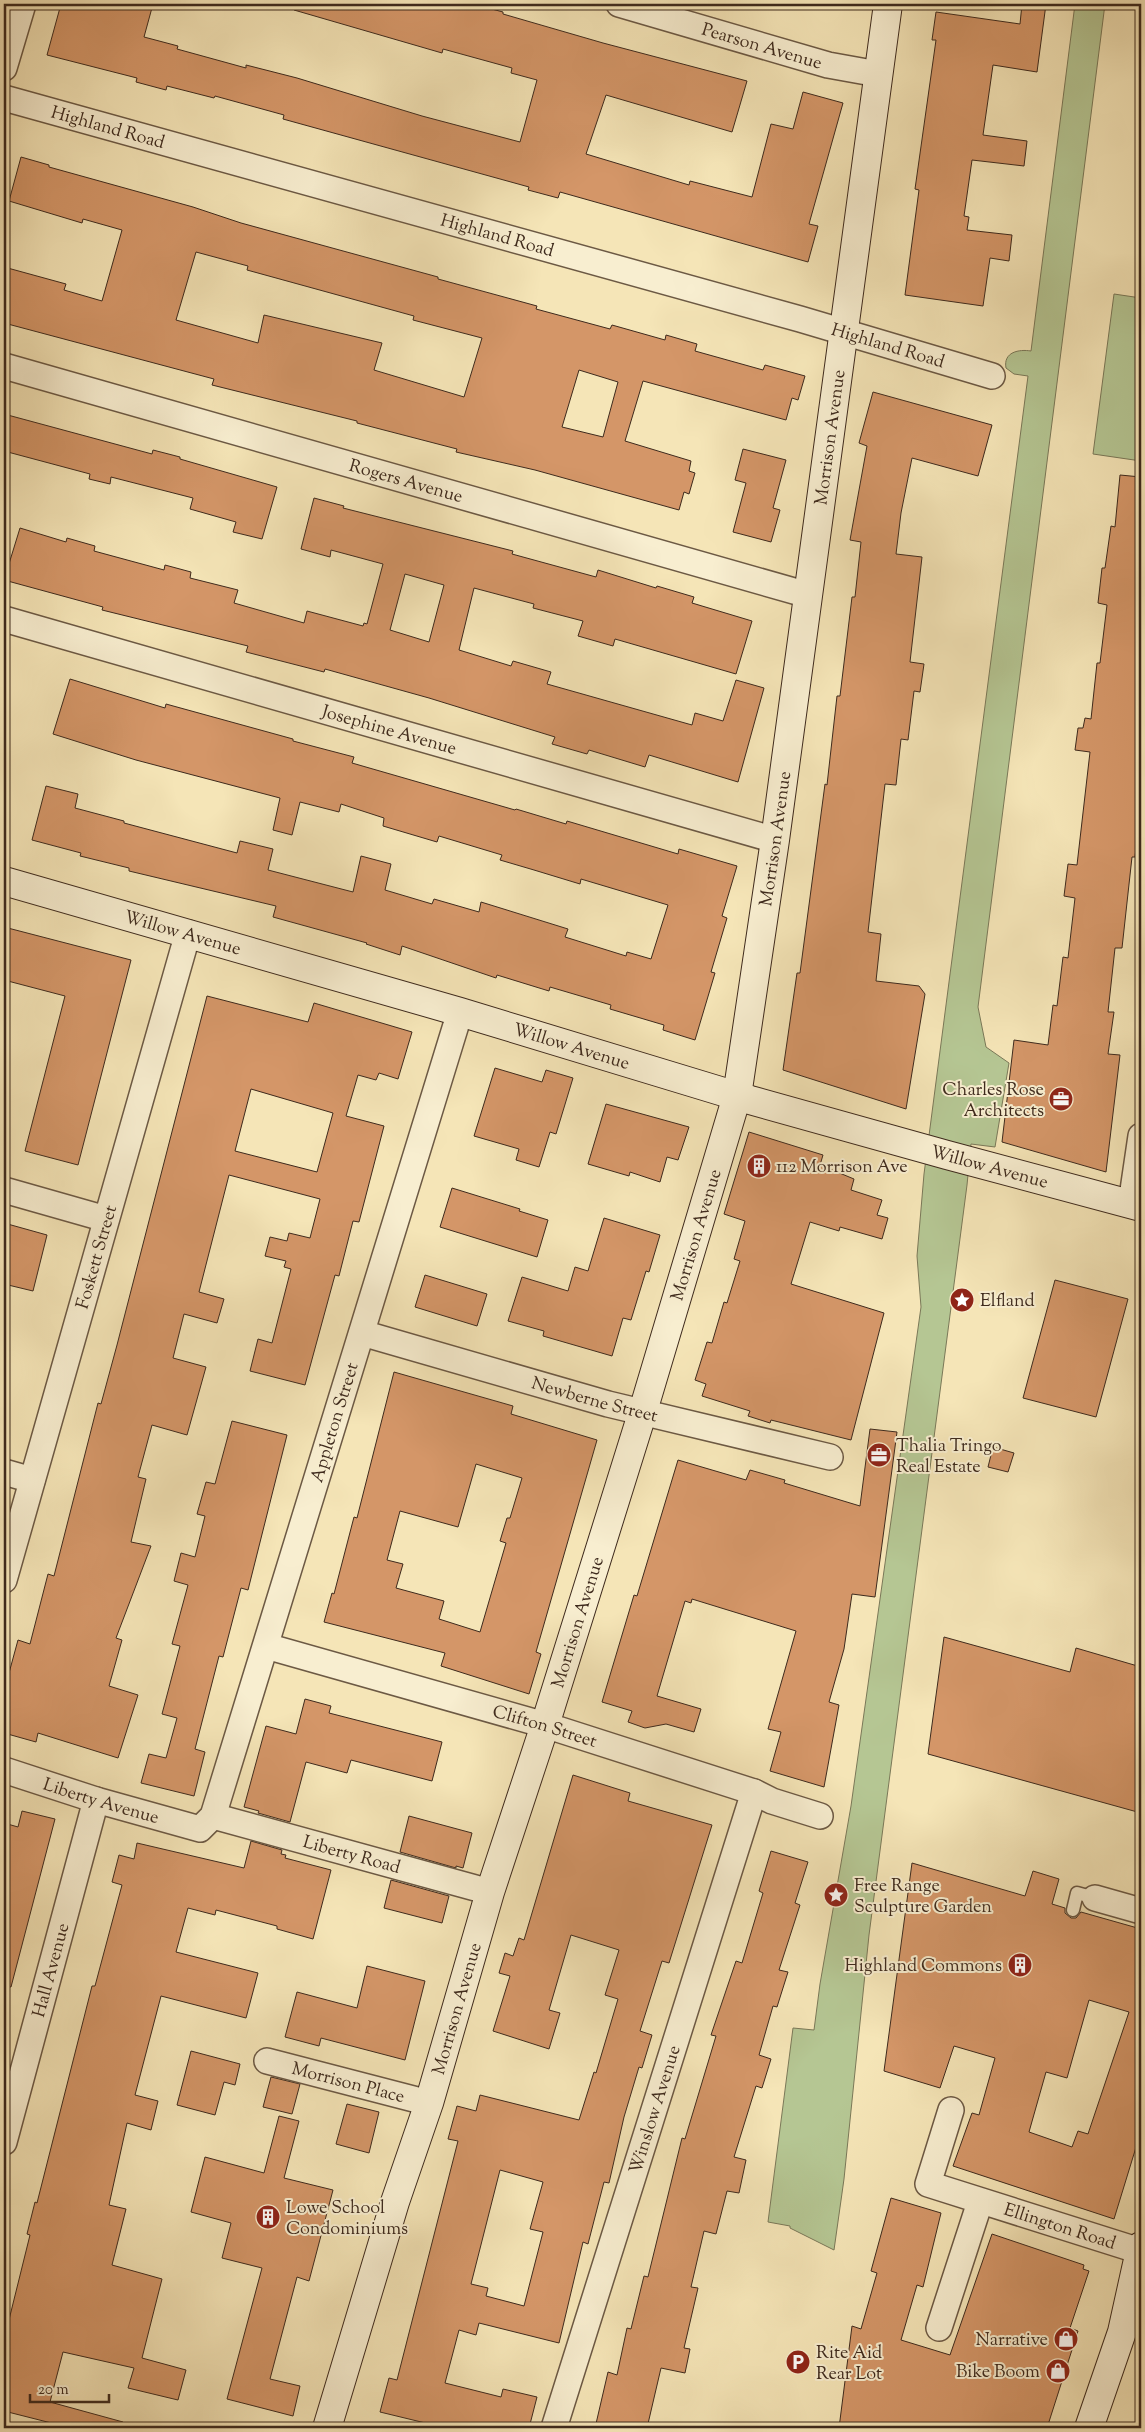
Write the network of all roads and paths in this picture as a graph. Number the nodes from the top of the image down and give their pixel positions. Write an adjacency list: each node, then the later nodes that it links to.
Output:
1 (23, 4): 4 (street)
2 (618, 4): 5 (street, Pearson Avenue)
3 (888, 4): 5 (street, Morrison Avenue)
4 (4, 68)
5 (878, 74): 7 (street, Morrison Avenue)
6 (4, 98): 7 (street, Highland Road)
7 (843, 333): 9 (street, Highland Road); 10 (street, Morrison Avenue)
8 (4, 366): 10 (street, Rogers Avenue)
9 (992, 376)
10 (808, 595): 12 (street, Morrison Avenue)
11 (4, 619): 12 (street, Josephine Avenue)
12 (775, 840): 16 (street, Morrison Avenue)
13 (4, 881): 14 (street, Willow Avenue)
14 (188, 933): 15 (street, Willow Avenue); 20 (street, Foskett Street)
15 (460, 1012): 16 (street, Willow Avenue); 21 (street, Appleton Street)
16 (737, 1096): 19 (street, Willow Avenue); 22 (street, Morrison Avenue)
17 (1141, 1136): 19 (street)
18 (4, 1190): 20 (street)
19 (1136, 1205)
20 (106, 1218): 25 (street, Foskett Street)
21 (362, 1332): 22 (street, Newberne Street); 27 (street, Appleton Street)
22 (643, 1412): 23 (street, Newberne Street); 28 (street, Morrison Avenue)
23 (830, 1456)
24 (4, 1472): 25 (street)
25 (32, 1480): 26 (street, Foskett Street)
26 (4, 1580)
27 (266, 1646): 28 (street, Clifton Street); 33 (street, Appleton Street)
28 (546, 1725): 30 (street, Clifton Street); 34 (street, Morrison Avenue)
29 (4, 1770): 31 (street, Liberty Avenue)
30 (754, 1792): 32 (street, Clifton Street); 48 (street, Winslow Avenue)
31 (96, 1800): 33 (street, Liberty Avenue); 41 (street, Hall Avenue)
32 (820, 1816)
33 (207, 1823): 34 (street, Liberty Road)
34 (490, 1892): 39 (street, Morrison Avenue)
35 (1095, 1898): 36 (lane); 37 (street)
36 (1072, 1910)
37 (1141, 1911)
38 (267, 2061): 39 (street, Morrison Place)
39 (428, 2103): 47 (street, Morrison Avenue)
40 (951, 2110): 42 (street, Ellington Road)
41 (4, 2142)
42 (980, 2202): 43 (street, Ellington Road); 45 (street, Ellington Road)
43 (1141, 2248): 46 (street)
44 (1141, 2289): 46 (street)
45 (939, 2328)
46 (1117, 2350): 49 (street)
47 (327, 2428)
48 (554, 2428)
49 (1089, 2428)

